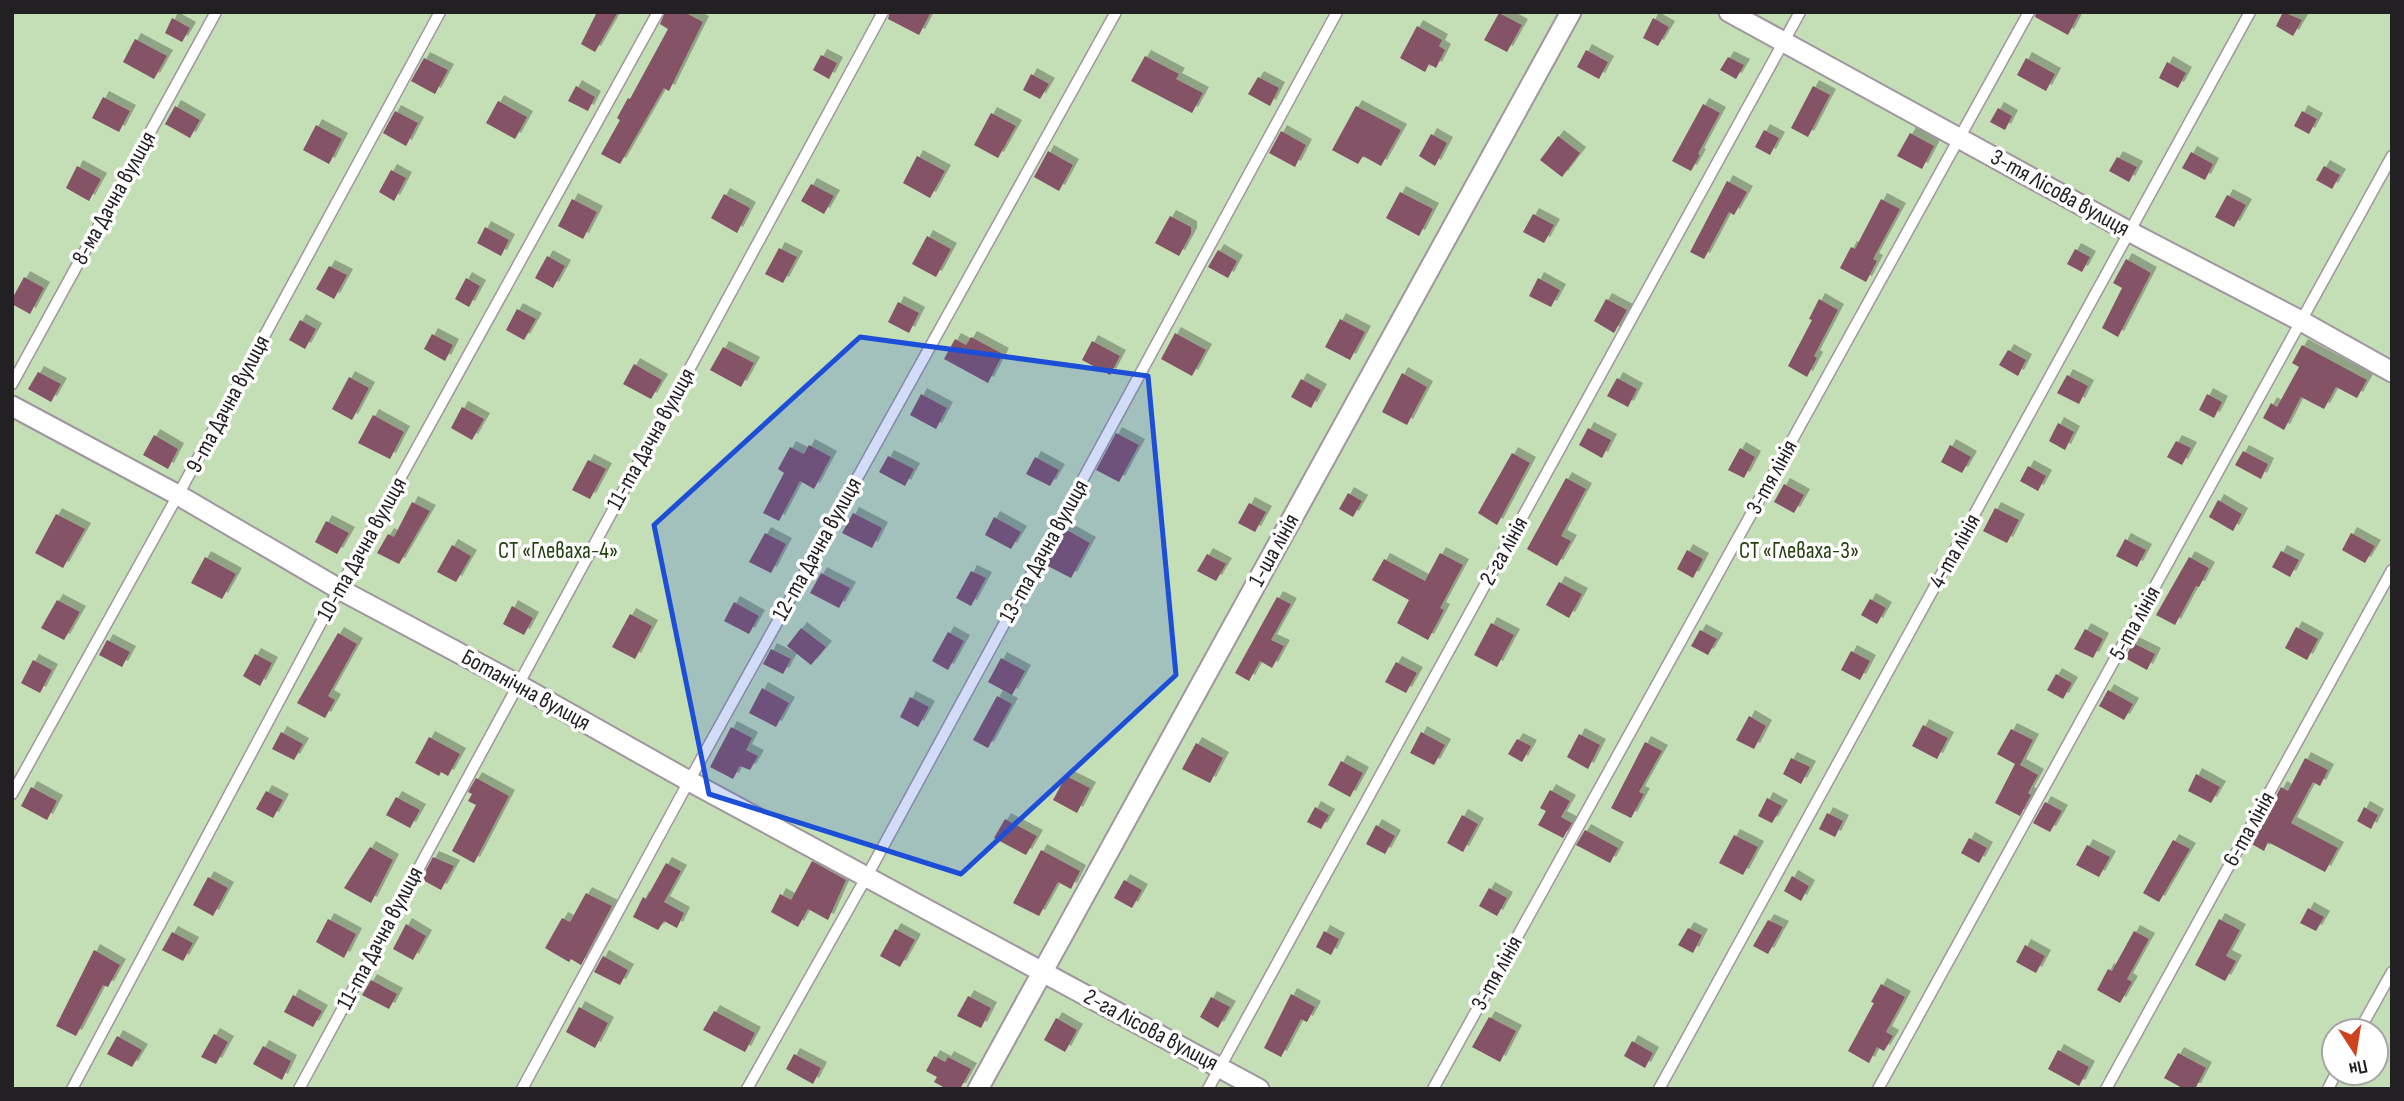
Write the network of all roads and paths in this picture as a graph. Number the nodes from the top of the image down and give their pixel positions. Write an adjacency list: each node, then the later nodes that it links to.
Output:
1 (216, 12): 18 (lane, 8-ма Дачна вулиця)
2 (440, 12): 20 (lane, 9-та Дачна вулиця)
3 (658, 12): 22 (lane, 10-та Дачна вулиця)
4 (883, 12): 23 (lane, 11-та Дачна вулиця)
5 (1116, 12): 24 (lane, 12-та Дачна вулиця)
6 (1337, 12): 26 (lane, 13-та Дачна вулиця)
7 (1571, 12): 27 (street, 1-ша лінія)
8 (1729, 12): 12 (street, 3-тя Лісова вулиця)
9 (1800, 12): 12 (lane, 2-га лінія)
10 (2029, 12): 13 (lane, 3-тя лінія)
11 (2250, 12): 15 (lane, 4-та лінія)
12 (1783, 43): 13 (street, 3-тя Лісова вулиця); 30 (lane, 2-га лінія)
13 (1960, 139): 15 (street, 3-тя Лісова вулиця); 38 (lane, 3-тя лінія)
14 (2392, 156): 16 (lane, 5-та лінія)
15 (2130, 232): 16 (street, 3-тя Лісова вулиця); 39 (lane, 4-та лінія)
16 (2301, 321): 17 (street, 3-тя Лісова вулиця); 40 (lane, 5-та лінія)
17 (2392, 372)
18 (12, 384)
19 (12, 406): 20 (street, Ботанічна вулиця)
20 (178, 495): 22 (street, Ботанічна вулиця); 25 (lane, 9-та Дачна вулиця)
21 (2392, 570): 41 (lane, 6-та лінія)
22 (339, 589): 23 (street, Ботанічна вулиця); 31 (lane, 10-та Дачна вулиця)
23 (517, 684): 24 (street, Ботанічна вулиця); 32 (lane, 11-та Дачна вулиця)
24 (689, 781): 26 (street, Ботанічна вулиця); 33 (lane, 12-та Дачна вулиця)
25 (12, 794)
26 (867, 876): 27 (street, Ботанічна вулиця); 34 (lane, 13-та Дачна вулиця)
27 (1042, 971): 30 (street, 2-га Лісова вулиця); 35 (street, 1-ша лінія)
28 (2392, 972): 29 (lane)
29 (2367, 1017)
30 (1220, 1067): 36 (lane, 2-га лінія); 37 (street, 2-га Лісова вулиця)
31 (72, 1089)
32 (299, 1089)
33 (522, 1089)
34 (747, 1089)
35 (978, 1089)
36 (1208, 1089)
37 (1259, 1089)
38 (1433, 1089)
39 (1659, 1089)
40 (1878, 1089)
41 (2106, 1089)

